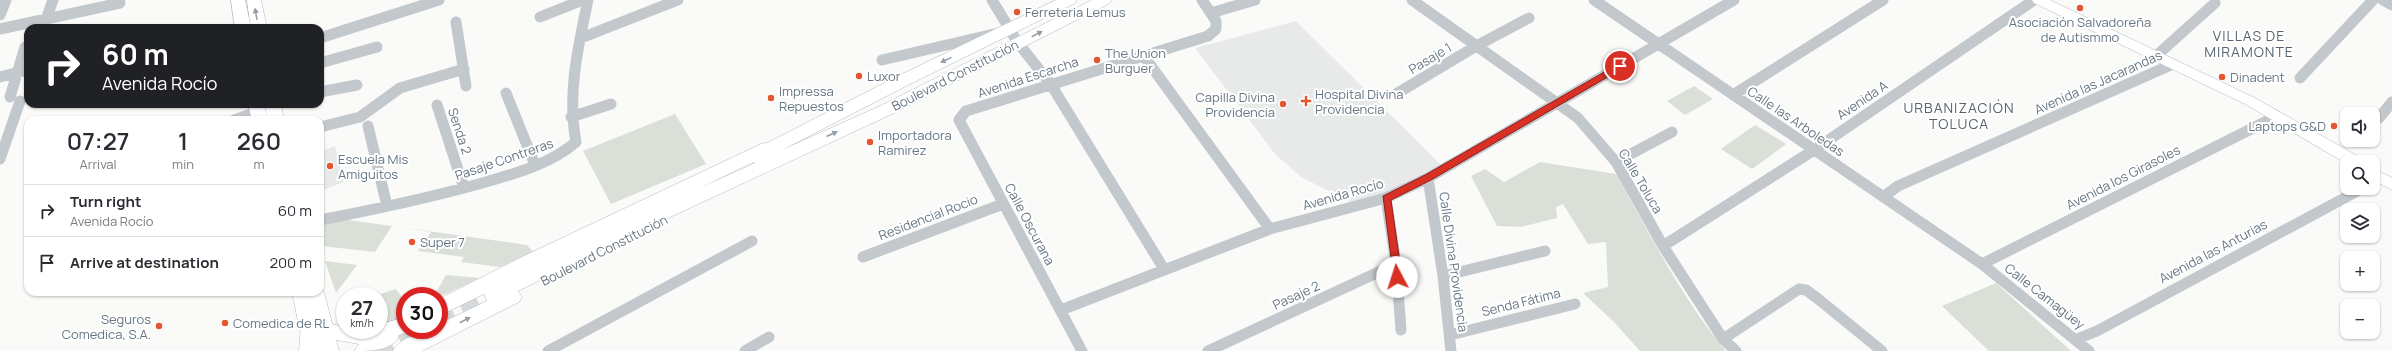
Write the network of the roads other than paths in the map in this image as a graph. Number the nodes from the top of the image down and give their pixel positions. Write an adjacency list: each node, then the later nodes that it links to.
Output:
1 (6, 0): 25 (street)
2 (53, 0): 30 (street)
3 (238, 0): 31 (main road)
4 (254, 0): 32 (main road, one-way to 4)
5 (439, 0): 36 (street)
6 (583, 0): 27 (street)
7 (588, 0): 37 (street, Pasaje Contreras)
8 (678, 0): 37 (street)
9 (992, 0): 35 (street)
10 (1069, 0): 35 (highway, Boulevard Constitución)
11 (1104, 0): 38 (highway, Boulevard Constitución, one-way to 11)
12 (1202, 0): 26 (street)
13 (1255, 0): 26 (street)
14 (1412, 0): 40 (street, Calle Toluca)
15 (1594, 0): 39 (street, Calle las Arboledas)
16 (1734, 0): 39 (street, Avenida Rocío)
17 (1883, 0): 59 (street)
18 (2034, 0): 75 (street, Avenida A)
19 (2373, 0): 52 (street)
20 (2383, 0): 24 (street)
21 (2047, 1): 44 (main road)
22 (2215, 2): 44 (street)
23 (120, 3): 30 (street)
24 (2392, 5)
25 (0, 13)
26 (1211, 13): 43 (street, Avenida Escarcha)
27 (540, 17)
28 (1529, 18): 40 (street)
29 (456, 22): 48 (street)
30 (45, 23)
31 (242, 24)
32 (258, 24)
33 (24, 26): 34 (street)
34 (0, 29)
35 (1004, 30): 38 (street); 45 (street); 74 (highway, Boulevard Constitución, one-way to 74)
36 (324, 37)
37 (581, 38): 69 (street, Pasaje Contreras)
38 (1018, 43): 53 (street); 74 (highway, Boulevard Constitución, one-way to 38)
39 (1657, 43): 59 (street, Calle las Arboledas); 61 (street, Avenida Rocío)
40 (1478, 45): 58 (street, Pasaje 1); 61 (street, Calle Toluca)
41 (377, 47): 46 (street)
42 (24, 50): 50 (street)
43 (1143, 55): 53 (street, Avenida Escarcha); 88 (street)
44 (2156, 56): 47 (main road)
45 (882, 60)
46 (324, 62)
47 (2173, 64): 67 (main road); 83 (street, Avenida las Jacarandas)
48 (464, 70): 55 (street); 70 (street)
49 (24, 71): 50 (street)
50 (17, 73): 51 (street); 73 (street)
51 (0, 77)
52 (2300, 78)
53 (1050, 84): 64 (street, Avenida Escarcha); 95 (street)
54 (357, 85): 56 (street)
55 (466, 86)
56 (324, 91)
57 (506, 93): 79 (street)
58 (1396, 94)
59 (1733, 95): 75 (street, Calle las Arboledas)
60 (2392, 102): 68 (street)
61 (1558, 103): 78 (street, Calle Toluca); 80 (street, Avenida Rocío)
62 (611, 104): 69 (street)
63 (437, 105): 81 (street, Senda 2)
64 (966, 111): 85 (street, Calle Oscurana)
65 (258, 112): 66 (street)
66 (246, 116)
67 (2277, 116): 76 (main road); 94 (street, Avenida los Girasoles)
68 (2380, 116)
69 (571, 117): 79 (street, Pasaje Contreras)
70 (324, 126)
71 (368, 126): 86 (street)
72 (1672, 132): 78 (street)
73 (4, 137): 77 (street)
74 (796, 143): 97 (highway, Boulevard Constitución); 100 (highway, Boulevard Constitución); 113 (highway, Boulevard Constitución, one-way to 74)
75 (1814, 150): 83 (street, Calle las Arboledas); 90 (street, Avenida A)
76 (2344, 155)
77 (0, 159)
78 (1616, 162): 90 (street, Calle Toluca)
79 (535, 165): 81 (street, Pasaje Contreras)
80 (1428, 178): 84 (street, Avenida Rocío); 96 (street, Calle Divina Providencia)
81 (464, 188): 86 (street, Pasaje Contreras)
82 (2350, 195): 109 (street, Avenida las Anturias)
83 (1883, 197): 94 (street, Calle las Arboledas)
84 (1386, 198): 88 (street, Avenida Rocío); 93 (street)
85 (1002, 204): 92 (street, Residencial Rocio); 102 (street, Calle Oscurana)
86 (387, 206): 87 (street, Pasaje Contreras)
87 (324, 219)
88 (1270, 229): 95 (street, Avenida Rocío)
89 (752, 241): 114 (street)
90 (1663, 246): 108 (street, Calle Toluca)
91 (1545, 251): 96 (street)
92 (863, 257)
93 (1396, 264): 104 (street); 117 (street, Pasaje 2)
94 (1982, 264): 109 (street, Calle Camagüey)
95 (1164, 269): 102 (street, Avenida Rocío)
96 (1443, 276): 106 (street, Calle Divina Providencia)
97 (493, 291)
98 (302, 296): 110 (main road)
99 (315, 296): 110 (main road)
100 (448, 303)
101 (1575, 304): 106 (street, Senda Fátima)
102 (1061, 310): 116 (street, Calle Oscurana)
103 (396, 328): 110 (highway)
104 (1401, 330)
105 (396, 331): 112 (highway)
106 (1450, 335): 118 (street, Calle Divina Providencia)
107 (769, 337): 115 (street)
108 (1723, 339): 119 (street, Calle Toluca); 120 (street)
109 (2077, 339): 121 (street, Calle Camagüey)
110 (314, 342): 111 (main road)
111 (329, 351)
112 (364, 351)
113 (404, 351)
114 (548, 351)
115 (746, 351)
116 (1082, 351)
117 (1208, 351)
118 (1451, 351)
119 (1736, 351)
120 (1882, 351)
121 (2089, 351)

